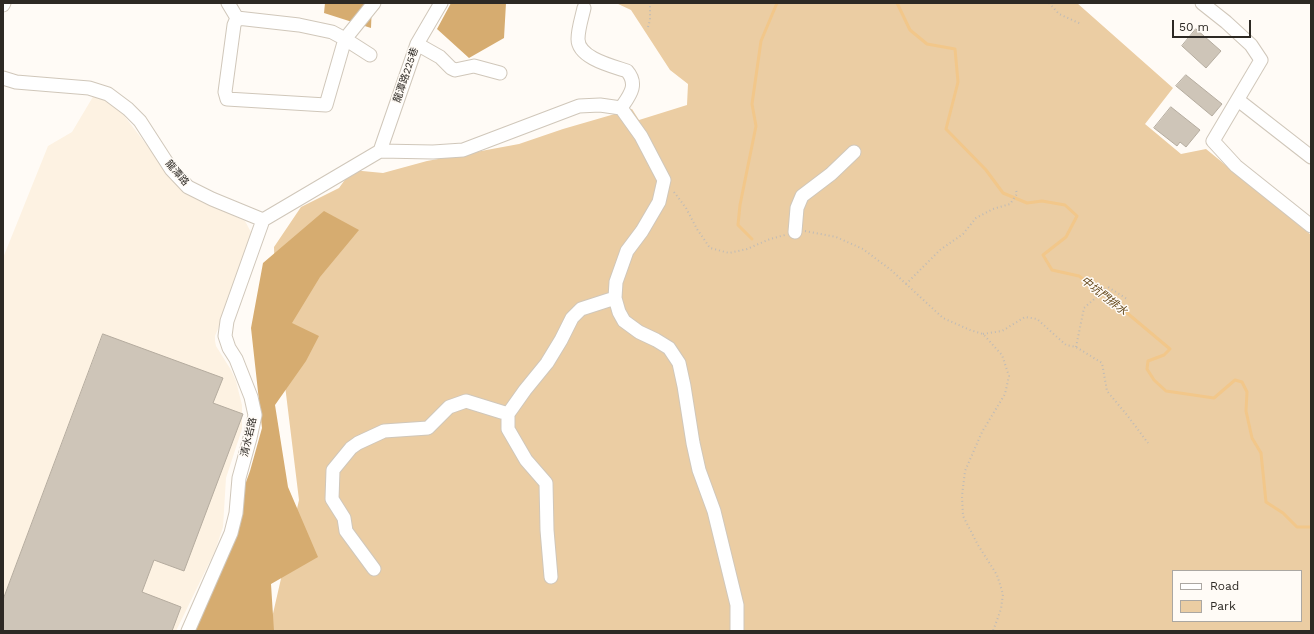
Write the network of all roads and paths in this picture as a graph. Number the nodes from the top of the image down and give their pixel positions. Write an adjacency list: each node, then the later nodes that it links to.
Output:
1 (228, 3): 8 (street)
2 (374, 3): 11 (street)
3 (440, 3): 12 (street, 龍潭路225巷)
4 (650, 3): 10 (path)
5 (1049, 3): 9 (path)
6 (1202, 3): 16 (street)
7 (584, 8): 17 (street)
8 (237, 18): 11 (street); 11 (street)
9 (1081, 24)
10 (648, 26)
11 (345, 39): 13 (street)
12 (417, 44): 14 (street); 18 (street, 龍潭路225巷)
13 (370, 55)
14 (500, 73)
15 (3, 78): 23 (street, 龍潭路)
16 (1238, 100): 20 (street); 24 (street)
17 (621, 108): 18 (street); 21 (street)
18 (380, 151): 23 (street)
19 (854, 152): 25 (street)
20 (1311, 156)
21 (664, 180): 25 (path); 27 (street)
22 (1016, 190): 26 (path)
23 (264, 220): 35 (street, 清水岩路)
24 (1311, 226)
25 (795, 232): 26 (path)
26 (906, 284): 29 (path)
27 (615, 298): 31 (street); 36 (street)
28 (1127, 299): 30 (path)
29 (983, 334): 30 (path); 37 (path)
30 (1076, 347): 32 (path)
31 (508, 414): 33 (street); 34 (street)
32 (1148, 443)
33 (374, 569)
34 (551, 576)
35 (188, 631)
36 (737, 631)
37 (993, 631)

